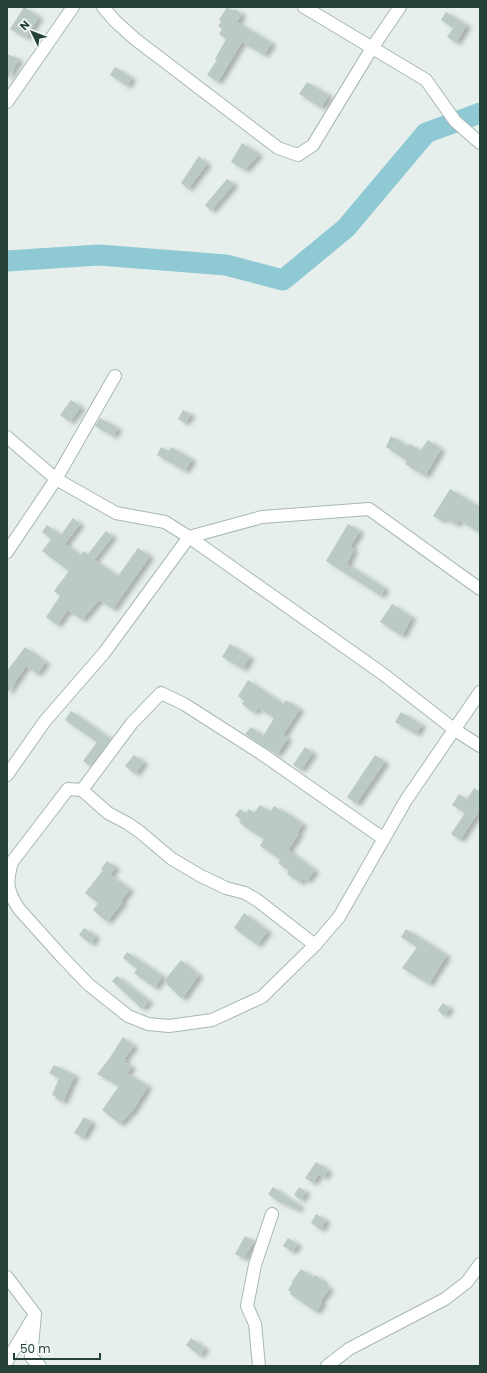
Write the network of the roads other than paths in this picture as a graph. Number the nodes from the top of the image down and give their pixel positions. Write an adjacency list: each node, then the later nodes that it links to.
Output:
1 (103, 7): 5 (street)
2 (304, 7): 5 (street)
3 (400, 7): 5 (street)
4 (70, 8): 6 (street)
5 (372, 48): 7 (street)
6 (7, 102)
7 (480, 143)
8 (115, 376): 10 (street)
9 (7, 437): 10 (street)
10 (56, 479): 11 (street); 12 (street)
11 (189, 537): 13 (street); 15 (street); 17 (street)
12 (7, 552)
13 (480, 589)
14 (480, 692): 15 (street)
15 (455, 730): 16 (street); 19 (street)
16 (480, 746)
17 (7, 775)
18 (82, 790): 19 (street); 20 (street); 20 (street)
19 (384, 838): 20 (street)
20 (315, 945)
21 (272, 1214): 27 (street)
22 (480, 1264): 28 (street)
23 (7, 1276): 24 (street)
24 (35, 1314): 25 (street); 26 (street)
25 (7, 1361)
26 (40, 1366)
27 (259, 1366)
28 (327, 1366)

